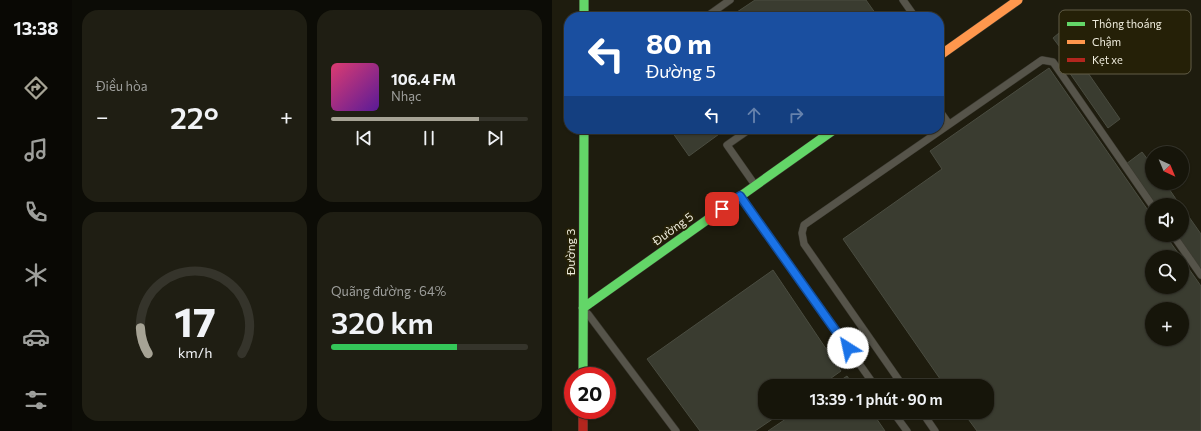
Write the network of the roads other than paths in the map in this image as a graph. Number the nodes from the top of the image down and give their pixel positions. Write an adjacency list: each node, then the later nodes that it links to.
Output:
1 (584, 0): 5 (street)
2 (730, 0): 6 (lane)
3 (903, 0): 7 (lane)
4 (1018, 0): 8 (street)
5 (584, 12)
6 (713, 12)
7 (910, 12)
8 (944, 51)
9 (1059, 72): 12 (lane)
10 (1060, 74): 20 (lane)
11 (944, 117): 12 (lane)
12 (949, 124): 13 (lane)
13 (944, 127)
14 (584, 134): 23 (street, Đường 3)
15 (742, 134): 18 (lane)
16 (828, 134): 18 (street, Đường 5)
17 (935, 134): 26 (lane)
18 (756, 185): 19 (street, Đường 5)
19 (740, 196): 23 (street, Đường 5); 25 (lane)
20 (1147, 198)
21 (1178, 242): 22 (lane)
22 (1201, 275)
23 (583, 308): 24 (street, Đường 3); 31 (lane)
24 (583, 367)
25 (870, 379)
26 (898, 379)
27 (583, 419): 30 (street)
28 (898, 419): 32 (lane)
29 (927, 419): 33 (lane)
30 (583, 431)
31 (676, 431)
32 (907, 431)
33 (935, 431)

